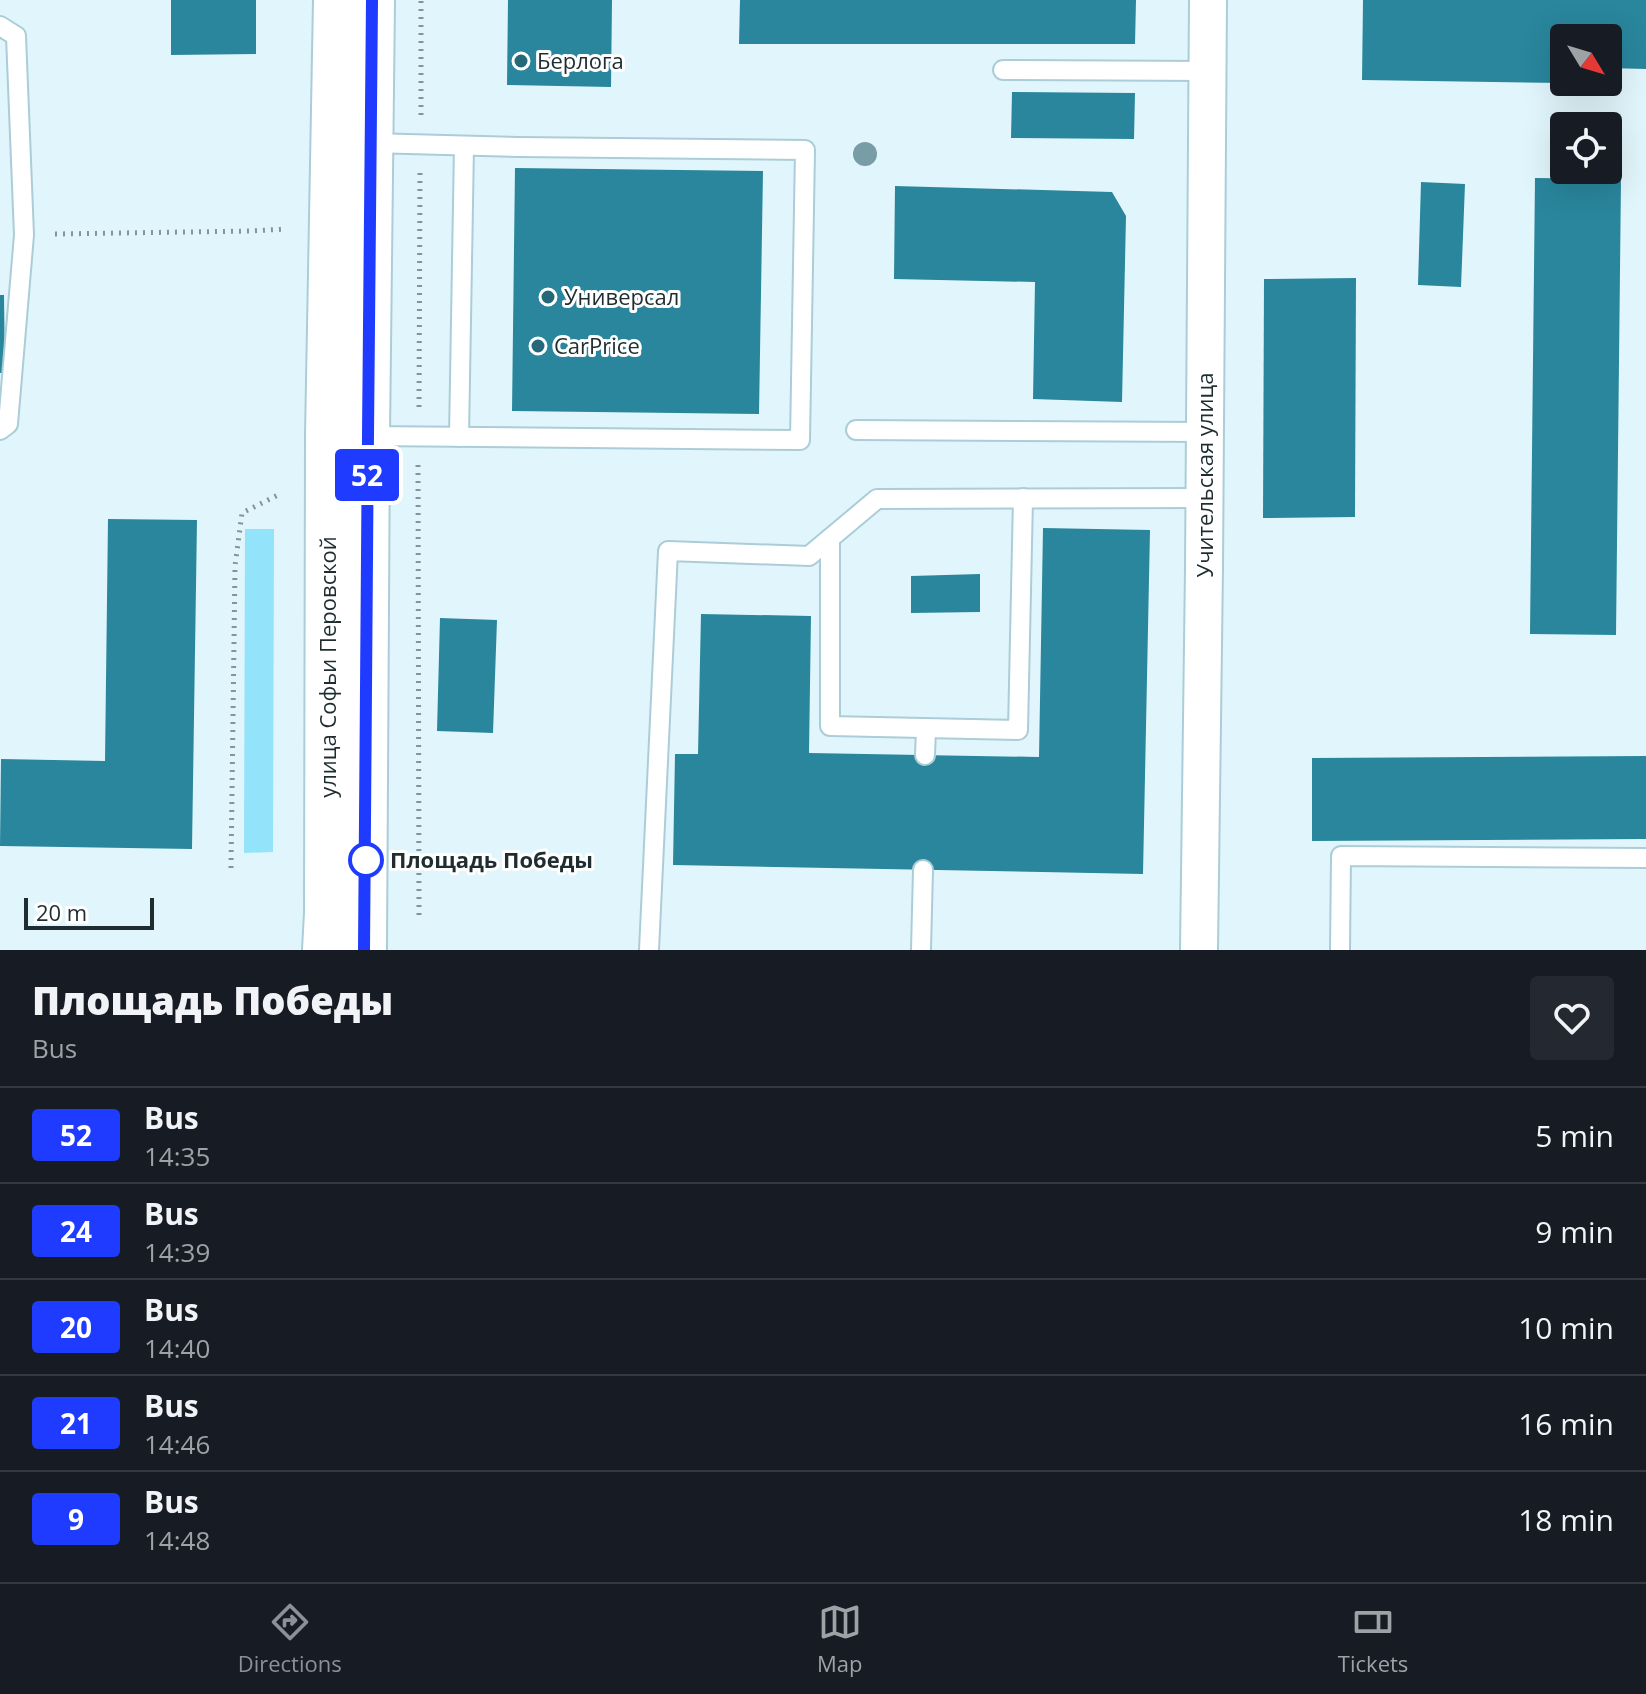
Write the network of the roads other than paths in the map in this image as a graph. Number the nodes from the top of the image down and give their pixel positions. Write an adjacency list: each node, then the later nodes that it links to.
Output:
1 (336, 0): 21 (main road, улица Софьи Перовской)
2 (372, 0): 7 (main road, улица Софьи Перовской)
3 (1208, 0): 6 (street, Учительская улица)
4 (0, 26): 9 (lane)
5 (1003, 70): 6 (lane)
6 (1208, 71): 11 (street, Учительская улица)
7 (370, 143): 8 (lane); 12 (main road, улица Софьи Перовской)
8 (464, 146): 13 (lane); 13 (lane)
9 (0, 430)
10 (856, 430): 11 (lane)
11 (1205, 432): 15 (street, Учительская улица)
12 (367, 436): 13 (lane); 22 (main road, улица Софьи Перовской)
13 (459, 437)
14 (1023, 498): 15 (lane); 16 (lane); 17 (lane)
15 (1204, 498): 25 (street, Учительская улица)
16 (830, 539): 17 (lane); 23 (lane)
17 (926, 729): 18 (lane)
18 (925, 755)
19 (1646, 858): 26 (lane)
20 (923, 870): 24 (lane)
21 (325, 950)
22 (364, 950)
23 (649, 950)
24 (921, 950)
25 (1199, 950)
26 (1340, 950)

